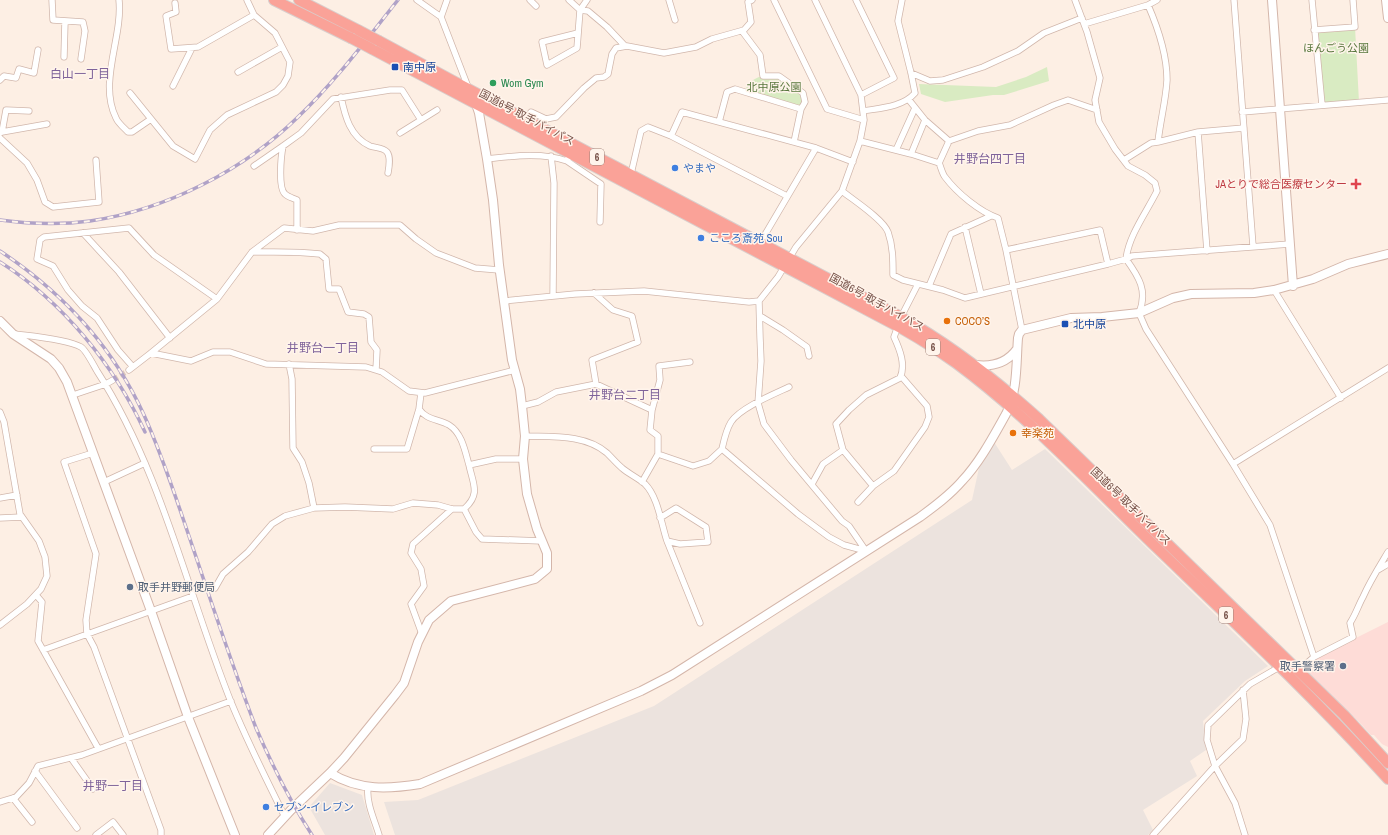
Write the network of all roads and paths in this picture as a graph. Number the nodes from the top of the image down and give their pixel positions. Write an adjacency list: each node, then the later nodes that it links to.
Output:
1 (52, 0): 34 (street)
2 (119, 0): 66 (street)
3 (247, 0): 30 (street)
4 (274, 0): 25 (highway, 国道6号 取手バイパス / 6)
5 (417, 0): 31 (street)
6 (447, 0): 31 (street)
7 (530, 0): 27 (street)
8 (569, 0): 29 (street)
9 (587, 0): 29 (street)
10 (668, 0): 33 (street)
11 (774, 0): 69 (street)
12 (815, 0): 52 (street)
13 (856, 0): 52 (street)
14 (898, 0): 28 (street)
15 (902, 0): 28 (street)
16 (1076, 0): 35 (street)
17 (1157, 0): 26 (street)
18 (1234, 0): 65 (street)
19 (1272, 0): 59 (street)
20 (1312, 0): 36 (street)
21 (1353, 0): 36 (street)
22 (1386, 0): 32 (street)
23 (749, 1): 37 (street)
24 (175, 3): 42 (street)
25 (306, 5): 39 (highway, 国道6号 取手バイパス / 6, bridge); 39 (highway, 国道6号 取手バイパス / 6, bridge)
26 (1148, 5): 35 (street); 81 (street)
27 (536, 6)
28 (901, 7): 47 (street)
29 (580, 10): 38 (street); 40 (street)
30 (254, 14): 41 (street); 42 (street)
31 (441, 17): 50 (street)
32 (1388, 18)
33 (675, 20)
34 (65, 21): 44 (street); 45 (street)
35 (1083, 21): 47 (street); 63 (street)
36 (1314, 30): 57 (street)
37 (742, 31): 40 (street); 60 (street)
38 (578, 33): 38 (street)
39 (376, 45): 50 (highway, 国道6号 取手バイパス / 6); 56 (highway, 国道6号 取手バイパス / 6)
40 (625, 46): 67 (street)
41 (282, 47): 46 (street); 66 (street)
42 (192, 48): 49 (street)
43 (38, 50): 48 (street)
44 (64, 57)
45 (81, 60)
46 (238, 72)
47 (911, 73): 54 (street)
48 (0, 80)
49 (172, 86)
50 (469, 90): 56 (street); 67 (highway, 国道6号 取手バイパス / 6)
51 (130, 93): 66 (street)
52 (861, 95): 62 (street)
53 (341, 97): 68 (street); 82 (street); 94 (street)
54 (909, 100): 58 (street); 62 (street)
55 (1388, 100): 57 (street)
56 (476, 104): 87 (highway, 国道6号 取手バイパス / 6); 88 (street)
57 (1322, 105): 59 (street)
58 (916, 108): 70 (street); 84 (street)
59 (1279, 108): 65 (street); 104 (street)
60 (801, 109): 71 (street); 79 (street)
61 (437, 110): 68 (street)
62 (863, 110): 69 (street)
63 (1097, 110): 78 (street); 90 (street)
64 (29, 111): 76 (street)
65 (1242, 112): 73 (street)
66 (151, 119)
67 (525, 119): 95 (highway, 国道6号 取手バイパス / 6)
68 (421, 120): 75 (street)
69 (864, 120): 80 (street)
70 (925, 120): 78 (street); 85 (street)
71 (720, 122): 77 (street); 79 (street)
72 (47, 124): 76 (street)
73 (1244, 128): 74 (street); 105 (street)
74 (1198, 132): 81 (street); 107 (street)
75 (400, 133)
76 (1, 134): 89 (street)
77 (671, 136): 95 (street); 97 (street)
78 (949, 141): 92 (street)
79 (794, 142): 83 (street)
80 (860, 142): 84 (street); 91 (street)
81 (1158, 142): 90 (street)
82 (283, 146): 93 (street); 101 (street)
83 (816, 148): 91 (street); 97 (street)
84 (896, 150): 85 (street)
85 (911, 154): 92 (street)
86 (550, 156): 87 (street); 88 (street); 121 (street)
87 (568, 157): 99 (street); 111 (highway, 国道6号 取手バイパス / 6)
88 (487, 159): 113 (street)
89 (96, 160)
90 (1124, 160): 110 (street)
91 (853, 162): 96 (street)
92 (939, 163): 98 (street)
93 (254, 166)
94 (388, 173)
95 (631, 174): 103 (highway, 国道6号 取手バイパス / 6)
96 (842, 191): 111 (street); 114 (street)
97 (787, 196): 103 (street)
98 (992, 216): 100 (street); 106 (street)
99 (600, 222)
100 (965, 227): 115 (street); 120 (street)
101 (297, 230): 108 (street); 113 (street)
102 (83, 232): 122 (street); 131 (street); 133 (street)
103 (760, 243): 111 (highway, 国道6号 取手バイパス / 6)
104 (1290, 244): 105 (street); 117 (street)
105 (1253, 246): 107 (street)
106 (1006, 250): 112 (street); 116 (street)
107 (1207, 250): 110 (street)
108 (252, 252): 122 (street); 139 (street)
109 (1388, 254): 117 (street)
110 (1126, 259): 112 (street); 125 (street)
111 (787, 262): 124 (street); 128 (highway, 国道6号 取手バイパス / 6)
112 (1108, 264): 116 (street)
113 (499, 270): 123 (street)
114 (918, 284): 115 (street); 128 (street)
115 (929, 286): 120 (street)
116 (1013, 286): 120 (street); 129 (street)
117 (1293, 286): 118 (street)
118 (1274, 290): 125 (street); 149 (street)
119 (594, 293): 121 (street); 124 (street); 144 (street)
120 (981, 294)
121 (553, 296): 123 (street)
122 (217, 299): 131 (street)
123 (504, 301): 140 (street)
124 (759, 301): 126 (street)
125 (1139, 313): 129 (street); 164 (street)
126 (760, 316): 134 (street); 150 (street)
127 (0, 321): 130 (street)
128 (900, 321): 137 (highway, 国道6号 取手バイパス / 6); 141 (street); 152 (highway, 国道6号 取手バイパス / 6)
129 (1022, 330): 132 (street)
130 (13, 334): 143 (street); 147 (street)
131 (170, 338): 133 (street)
132 (1017, 348): 137 (street); 148 (street)
133 (151, 353): 136 (street)
134 (809, 356)
135 (690, 362): 154 (street)
136 (289, 364): 139 (street); 173 (street)
137 (976, 365): 148 (highway, 国道6号 取手バイパス / 6)
138 (1388, 368): 149 (street)
139 (376, 370): 146 (street)
140 (515, 370): 146 (street); 151 (street)
141 (901, 376): 159 (street); 169 (street)
142 (113, 380): 143 (street)
143 (106, 384): 147 (street); 163 (street)
144 (596, 384): 151 (street); 154 (street)
145 (789, 387): 150 (street)
146 (421, 392): 153 (street)
147 (72, 395): 160 (street)
148 (1013, 396): 152 (street); 195 (highway, 国道6号 取手バイパス / 6)
149 (1341, 398): 164 (street)
150 (758, 401): 157 (street); 168 (street)
151 (522, 406): 156 (street)
152 (1010, 407): 181 (street); 195 (highway, 国道6号 取手バイパス / 6)
153 (419, 409): 158 (street); 165 (street)
154 (652, 410): 161 (street)
155 (0, 412): 170 (street)
156 (525, 436): 162 (street); 167 (street)
157 (722, 449): 161 (street); 181 (street)
158 (374, 450)
159 (843, 450): 168 (street); 169 (street)
160 (93, 453): 166 (street); 191 (street)
161 (658, 454): 167 (street)
162 (523, 459): 165 (street); 179 (street)
163 (145, 462): 166 (street); 187 (street)
164 (1233, 464): 194 (street)
165 (469, 465): 175 (street)
166 (104, 482): 188 (street)
167 (642, 482): 178 (street)
168 (812, 484): 181 (street)
169 (873, 486): 172 (street)
170 (17, 495): 171 (street); 176 (street)
171 (0, 498)
172 (858, 502)
173 (314, 508): 174 (street); 185 (street)
174 (452, 509): 175 (street); 192 (street)
175 (464, 509): 179 (street)
176 (22, 517): 177 (street); 186 (street)
177 (0, 518)
178 (660, 518): 180 (street); 180 (street)
179 (542, 541): 192 (street)
180 (667, 541): 189 (street)
181 (866, 551): 208 (street)
182 (1388, 552): 184 (street)
183 (1388, 564): 184 (street)
184 (1376, 571): 194 (street)
185 (215, 588)
186 (36, 595): 190 (street); 193 (street)
187 (193, 596): 188 (street); 198 (street)
188 (151, 611): 191 (street); 199 (street)
189 (700, 623)
190 (0, 625)
191 (87, 634): 193 (street); 200 (street)
192 (422, 634): 206 (street)
193 (43, 650): 201 (street)
194 (1314, 657): 196 (street)
195 (1284, 664): 196 (highway, 国道6号 取手バイパス / 6); 197 (street); 207 (highway, 国道6号 取手バイパス / 6)
196 (1298, 671): 203 (highway, 国道6号 取手バイパス / 6)
197 (1243, 690): 204 (street); 204 (street)
198 (231, 701): 199 (street); 212 (street)
199 (188, 716): 200 (street); 218 (street)
200 (127, 738): 201 (street); 217 (street)
201 (98, 748): 202 (street)
202 (71, 758): 205 (street); 209 (street)
203 (1388, 763)
204 (1215, 766): 221 (street); 222 (street)
205 (35, 771): 210 (street); 214 (street)
206 (330, 773): 208 (street); 212 (street)
207 (1388, 779)
208 (368, 788): 220 (street)
209 (93, 789)
210 (13, 798): 211 (street); 213 (street)
211 (0, 802)
212 (285, 817): 219 (street)
213 (32, 822)
214 (77, 828)
215 (96, 835): 216 (street)
216 (123, 835)
217 (161, 835)
218 (234, 835)
219 (268, 835)
220 (379, 835)
221 (1153, 835)
222 (1245, 835)

